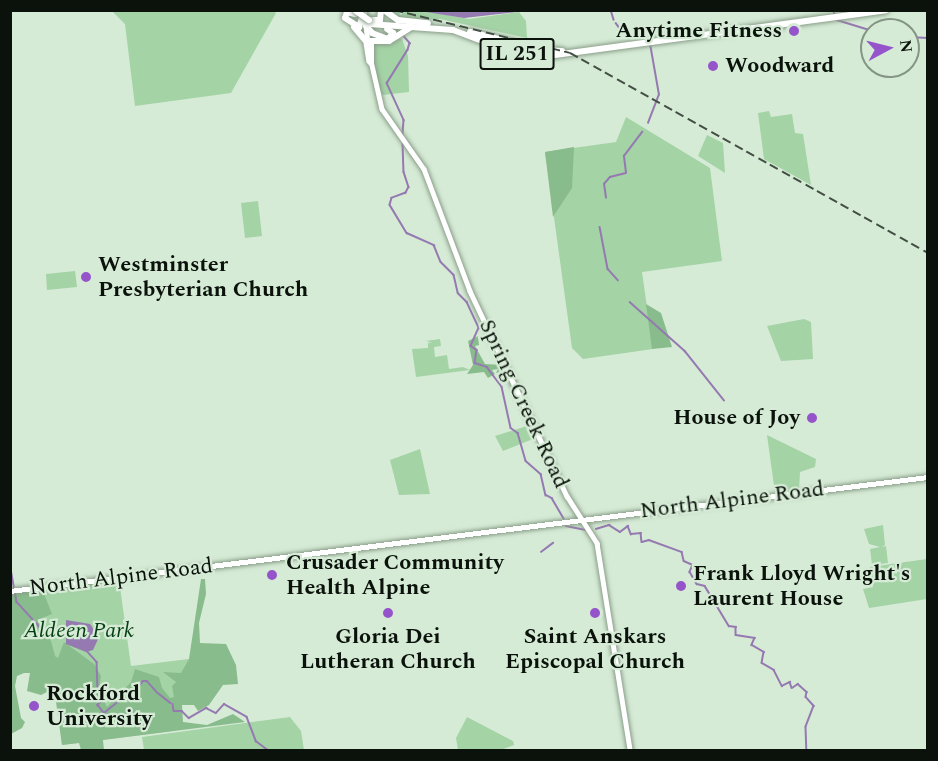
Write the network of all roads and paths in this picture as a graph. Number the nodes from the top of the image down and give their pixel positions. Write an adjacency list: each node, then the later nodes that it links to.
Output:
1 (340, 10): 9 (main road)
2 (382, 10): 5 (main road); 7 (main road)
3 (866, 10): 6 (main road, IL 251)
4 (886, 10): 6 (main road, IL 251)
5 (362, 16): 7 (main road, IL 251); 8 (main road, IL 251); 9 (main road, Spring Creek Road); 10 (main road, Spring Creek Road)
6 (835, 16): 7 (main road, IL 251); 8 (main road, IL 251)
7 (432, 23)
8 (441, 28): 10 (main road)
9 (365, 40): 11 (main road, Spring Creek Road)
10 (371, 63): 11 (main road, Spring Creek Road)
11 (372, 72): 13 (main road, Spring Creek Road)
12 (927, 476): 13 (main road, North Alpine Road)
13 (584, 522): 14 (main road, North Alpine Road); 17 (main road, Spring Creek Road)
14 (348, 550): 15 (main road); 16 (main road, North Alpine Road)
15 (358, 555)
16 (13, 591)
17 (630, 750)

